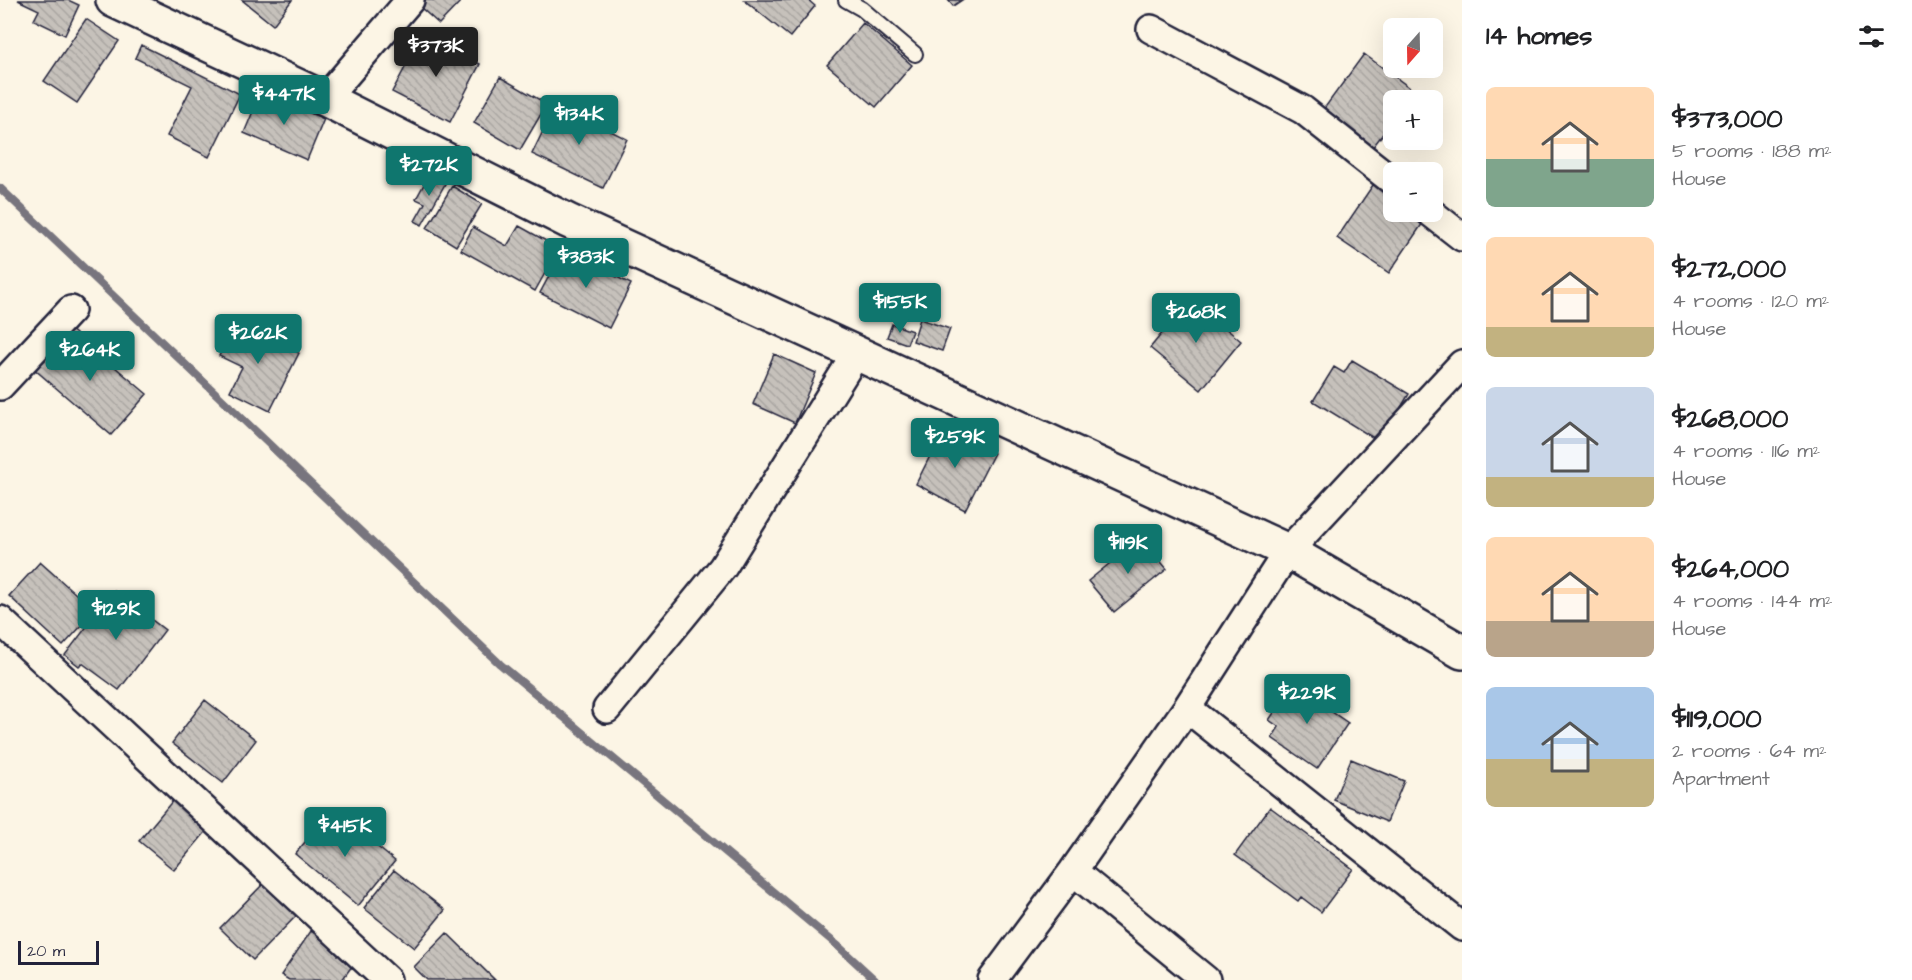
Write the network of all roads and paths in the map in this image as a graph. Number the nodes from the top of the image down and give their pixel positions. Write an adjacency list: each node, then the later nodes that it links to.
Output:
1 (113, 0): 6 (main road)
2 (410, 0): 6 (street)
3 (846, 0): 5 (lane)
4 (1151, 29): 7 (street)
5 (915, 54)
6 (325, 99): 11 (main road)
7 (1383, 173)
8 (1443, 222): 9 (street)
9 (1462, 237)
10 (70, 310): 13 (street)
11 (856, 354): 14 (main road); 18 (street)
12 (1462, 364): 14 (street)
13 (0, 386)
14 (1288, 551): 16 (main road); 17 (street)
15 (0, 620): 21 (street)
16 (1462, 652)
17 (1187, 708): 19 (street); 20 (street)
18 (607, 709)
19 (1073, 872): 22 (street); 23 (street)
20 (1462, 927)
21 (387, 980)
22 (992, 980)
23 (1206, 980)

